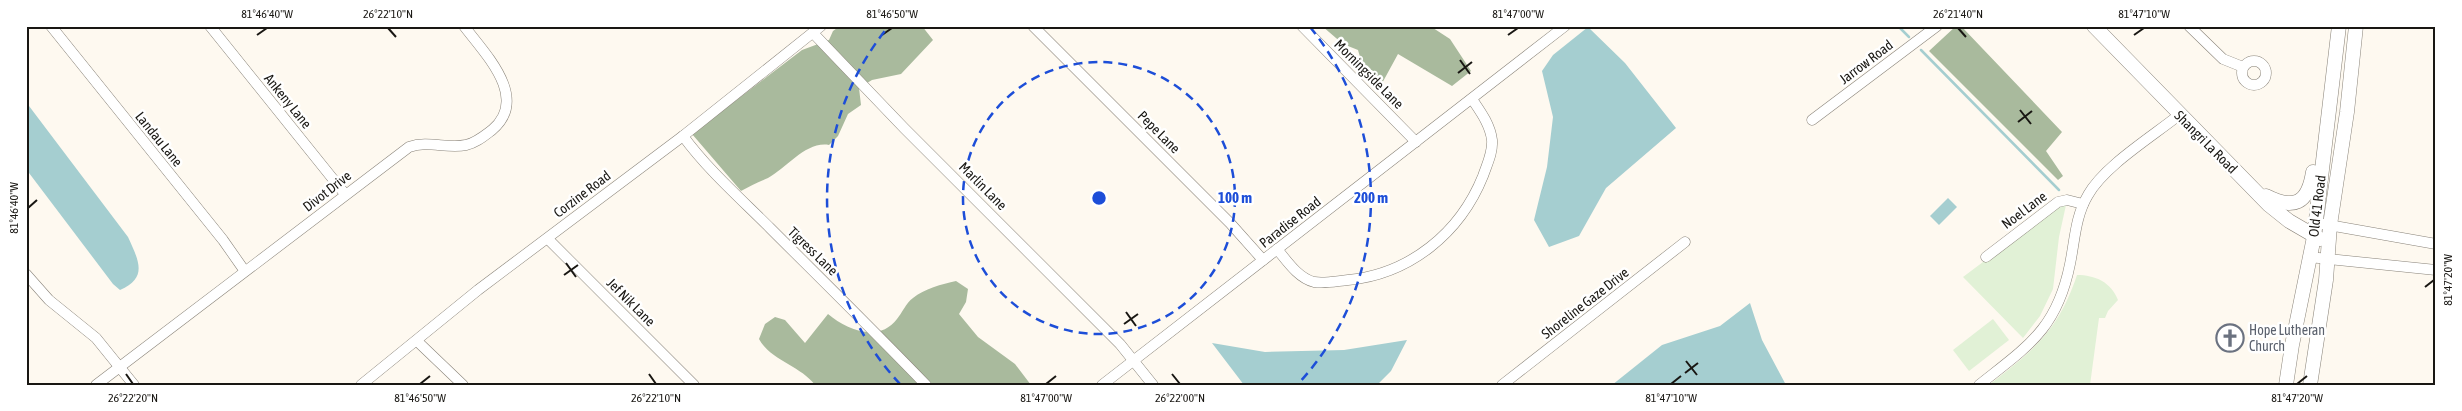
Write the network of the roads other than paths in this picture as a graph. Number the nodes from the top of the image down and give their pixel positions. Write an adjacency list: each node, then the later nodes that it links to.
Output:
1 (50, 26): 33 (street, Landau Lane)
2 (210, 26): 21 (street, Ankeny Lane)
3 (464, 26): 21 (street, Divot Drive)
4 (1033, 26): 32 (street, Pepe Lane)
5 (1302, 26): 19 (street, Morningside Lane)
6 (1565, 26): 15 (street, Paradise Road)
7 (1937, 26): 17 (street, Jarrow Road)
8 (2094, 26): 16 (street, Shangri La Road)
9 (2189, 26): 14 (street)
10 (2339, 26): 13 (street, Old 41 Road)
11 (2356, 26): 23 (street, Old 41 Road)
12 (817, 29): 18 (street, Corzine Road); 37 (street, Marlin Lane)
13 (2335, 54): 20 (street); 23 (street, Old 41 Road)
14 (2243, 67)
15 (1472, 99): 19 (street, Paradise Road); 28 (street)
16 (2179, 115): 20 (street, Shangri La Road); 22 (street)
17 (1812, 120)
18 (683, 136): 24 (street, Corzine Road); 44 (street, Tigress Lane)
19 (1416, 142): 28 (street, Paradise Road)
20 (2252, 188): 23 (street, Shangri La Road)
21 (345, 194): 33 (street, Divot Drive)
22 (2083, 204): 29 (street, Noel Lane); 48 (street)
23 (2320, 228): 26 (street, Shangri La Road); 27 (street); 30 (street, Old 41 Road)
24 (548, 239): 36 (street, Corzine Road); 43 (street, Jef Nik Lane)
25 (1685, 242): 47 (street, Shoreline Gaze Drive)
26 (2330, 244): 31 (street, Old 41 Road)
27 (2436, 244)
28 (1277, 249): 32 (street, Paradise Road)
29 (1986, 257)
30 (2309, 257): 31 (street); 49 (street, Old 41 Road)
31 (2328, 259): 34 (street); 50 (street, Old 41 Road)
32 (1263, 260): 37 (street, Paradise Road)
33 (244, 270): 38 (street, Divot Drive)
34 (2436, 270)
35 (26, 274): 38 (street)
36 (417, 341): 41 (street, Corzine Road); 42 (street)
37 (1133, 359): 45 (street, Paradise Road); 46 (street, Marlin Lane)
38 (119, 367): 39 (street, Divot Drive); 40 (street)
39 (96, 385)
40 (134, 385)
41 (361, 385)
42 (462, 385)
43 (694, 385)
44 (926, 385)
45 (1102, 385)
46 (1153, 385)
47 (1502, 385)
48 (1979, 385)
49 (2286, 385)
50 (2310, 385)

